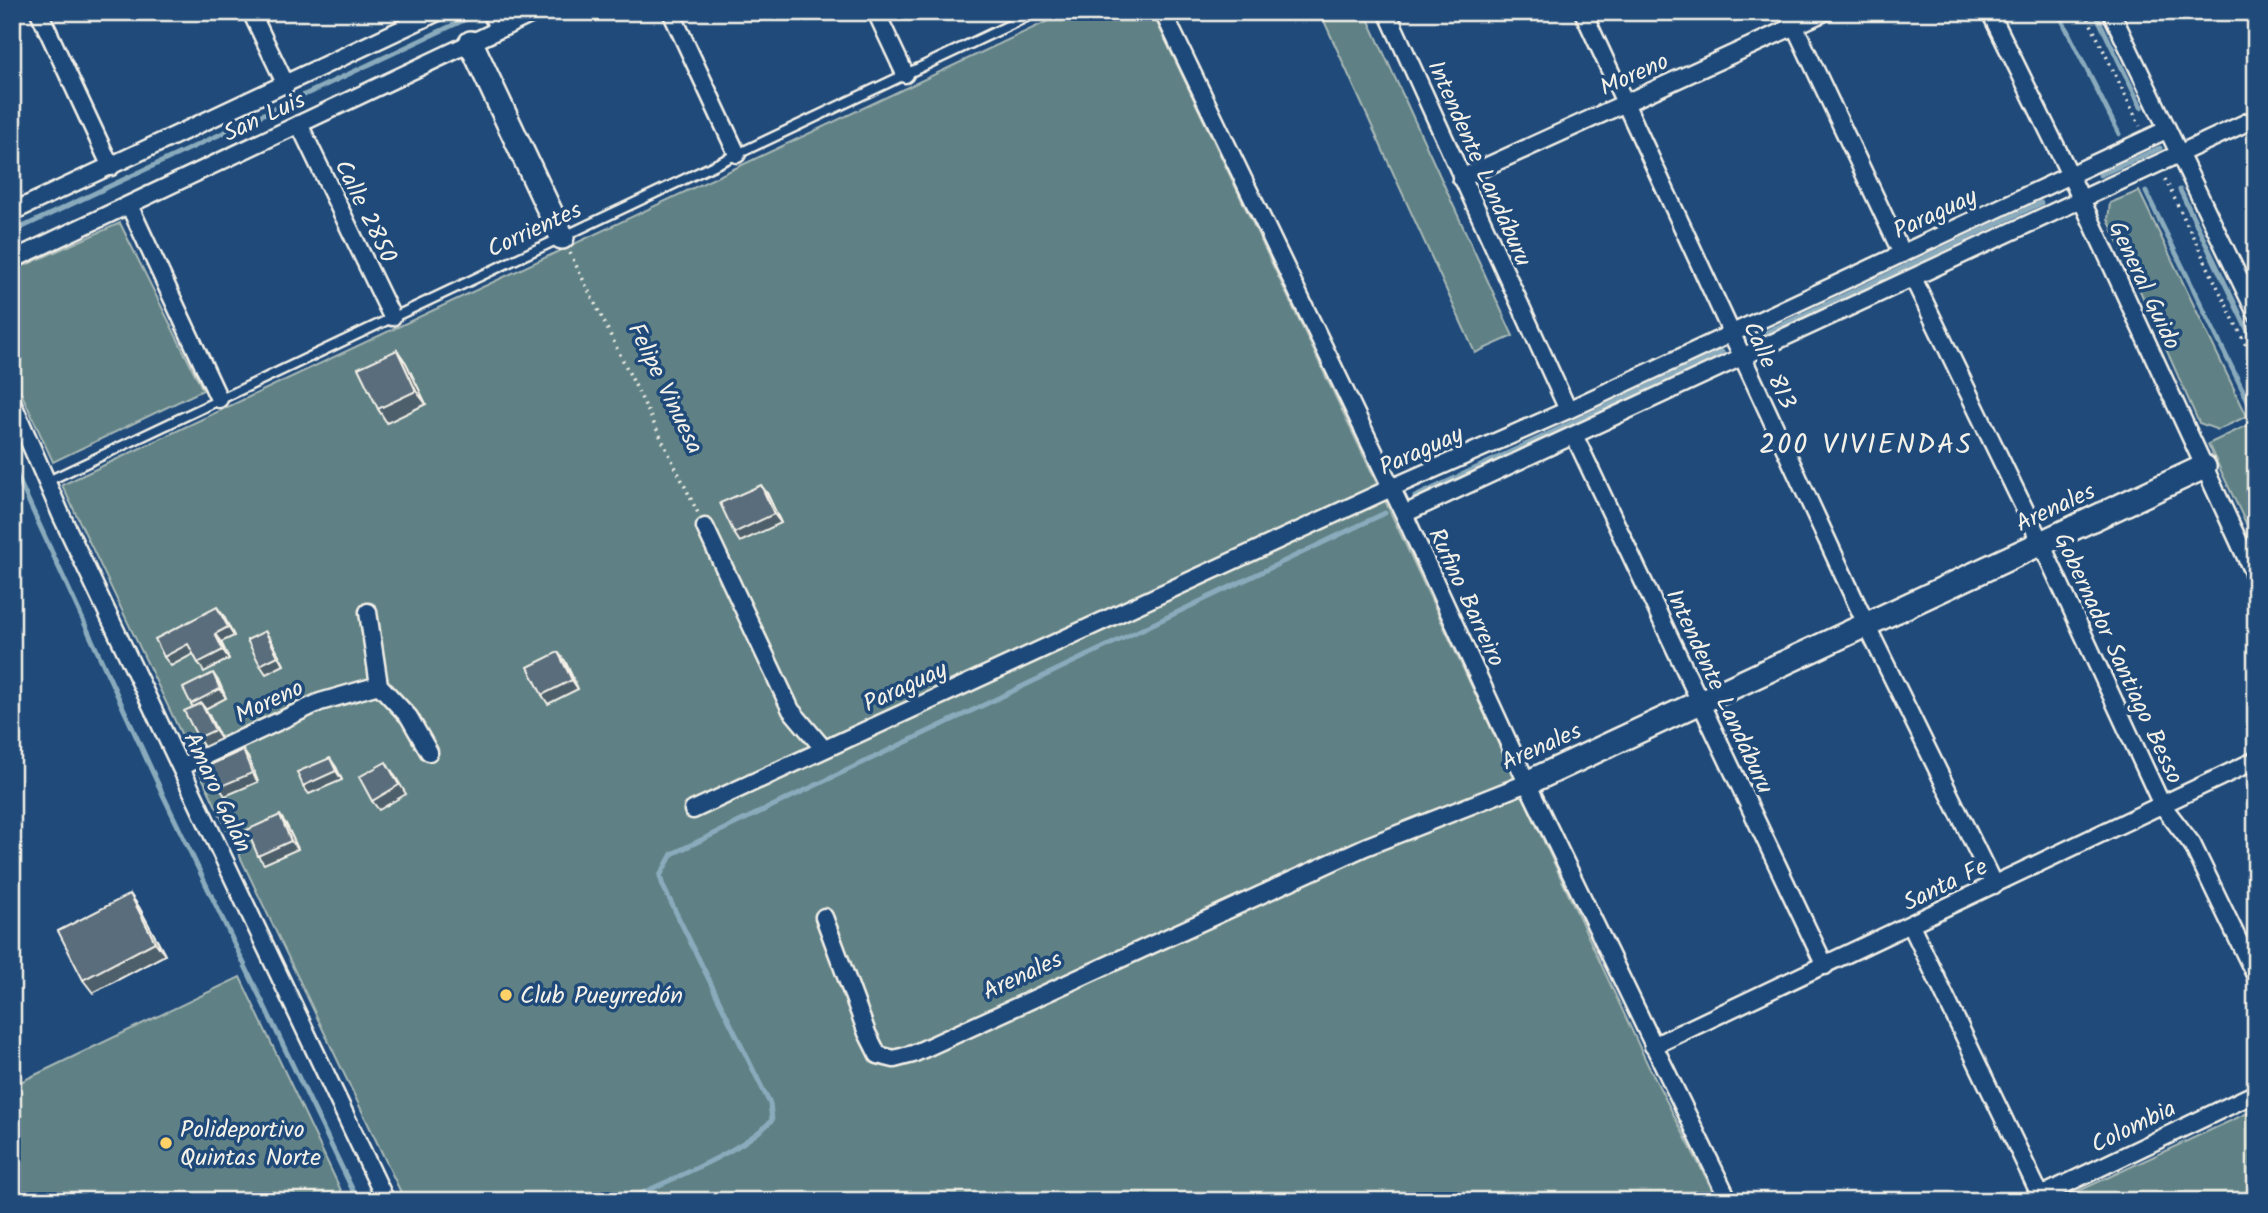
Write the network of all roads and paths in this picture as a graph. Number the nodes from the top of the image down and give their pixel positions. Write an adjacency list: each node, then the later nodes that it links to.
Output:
1 (39, 12): 29 (street)
2 (250, 12): 20 (street)
3 (438, 12): 20 (street, San Luis)
4 (486, 12): 17 (lane)
5 (536, 12): 17 (street, San Luis)
6 (671, 12): 26 (street)
7 (876, 12): 19 (street)
8 (1037, 12): 19 (lane, Corrientes)
9 (1163, 12): 50 (street, Rufino Barreiro)
10 (1387, 12): 31 (street, Intendente Landáburu)
11 (1583, 12): 21 (street, Calle 813)
12 (1825, 12): 16 (street, Moreno)
13 (1990, 12): 30 (street, General Guido)
14 (2085, 12): 25 (path)
15 (2112, 12): 24 (street)
16 (1791, 19): 21 (street, Moreno); 36 (street)
17 (496, 32): 18 (street, San Luis)
18 (471, 43): 23 (street, San Luis); 35 (street)
19 (905, 74): 26 (lane, Corrientes)
20 (286, 85): 29 (street, San Luis)
21 (1625, 103): 31 (street, Moreno); 41 (street, Calle 813)
22 (2256, 118): 27 (street, Paraguay)
23 (299, 124): 33 (street, San Luis); 40 (street, Calle 2850)
24 (2166, 130): 25 (street, Paraguay); 27 (street)
25 (2147, 139): 30 (street, Paraguay)
26 (737, 154): 35 (lane, Corrientes)
27 (2178, 154): 28 (street, Paraguay); 39 (street)
28 (2158, 164): 32 (street, Paraguay); 43 (path)
29 (111, 167): 34 (street, San Luis)
30 (2070, 175): 32 (street, General Guido); 36 (street, Paraguay)
31 (1461, 178): 46 (street, Intendente Landáburu)
32 (2081, 199): 38 (street, Paraguay); 48 (street, General Guido)
33 (129, 205): 37 (street, San Luis); 44 (street)
34 (12, 212)
35 (562, 237): 40 (lane, Corrientes); 52 (path, Felipe Vinuesa)
36 (1902, 254): 41 (street, Paraguay)
37 (12, 260)
38 (1913, 278): 42 (street, Paraguay); 53 (street, Gobernador Santiago Besso)
39 (2256, 313)
40 (392, 317): 44 (lane, Corrientes)
41 (1730, 334): 42 (street, Calle 813); 46 (street, Paraguay)
42 (1741, 357): 47 (street, Paraguay); 56 (street, Calle 813)
43 (2256, 366)
44 (219, 399): 49 (lane, Corrientes)
45 (12, 402): 49 (street, Amaro Galán)
46 (1568, 410): 50 (street, Paraguay)
47 (1574, 435): 51 (street, Paraguay); 58 (street, Intendente Landáburu)
48 (2204, 467): 53 (street, Arenales); 54 (street, General Guido)
49 (48, 481): 62 (street, Amaro Galán)
50 (1391, 488): 51 (street, Rufino Barreiro); 59 (street, Paraguay)
51 (1404, 514): 63 (street, Rufino Barreiro)
52 (705, 527): 59 (street)
53 (2041, 542): 56 (street, Arenales); 64 (street, Gobernador Santiago Besso)
54 (2256, 579)
55 (368, 612): 57 (street)
56 (1866, 624): 58 (street, Arenales); 66 (street, Calle 813)
57 (379, 685): 60 (street); 62 (street, Moreno)
58 (1700, 702): 63 (street, Arenales); 69 (street, Intendente Landáburu)
59 (824, 748): 65 (street, Paraguay)
60 (429, 752)
61 (2256, 760): 64 (street, Santa Fe)
62 (181, 767): 74 (street, Amaro Galán)
63 (1527, 783): 67 (street, Arenales); 71 (street, Rufino Barreiro)
64 (2162, 805): 66 (street, Santa Fe); 70 (street, Gobernador Santiago Besso)
65 (692, 810)
66 (1994, 885): 68 (street, Santa Fe)
67 (824, 917)
68 (1911, 925): 69 (street, Santa Fe); 73 (street)
69 (1825, 966): 71 (street, Santa Fe)
70 (2256, 978)
71 (1653, 1046): 75 (street, Rufino Barreiro)
72 (2256, 1093): 73 (street, Colombia)
73 (2038, 1199)
74 (386, 1201)
75 (1729, 1201)

